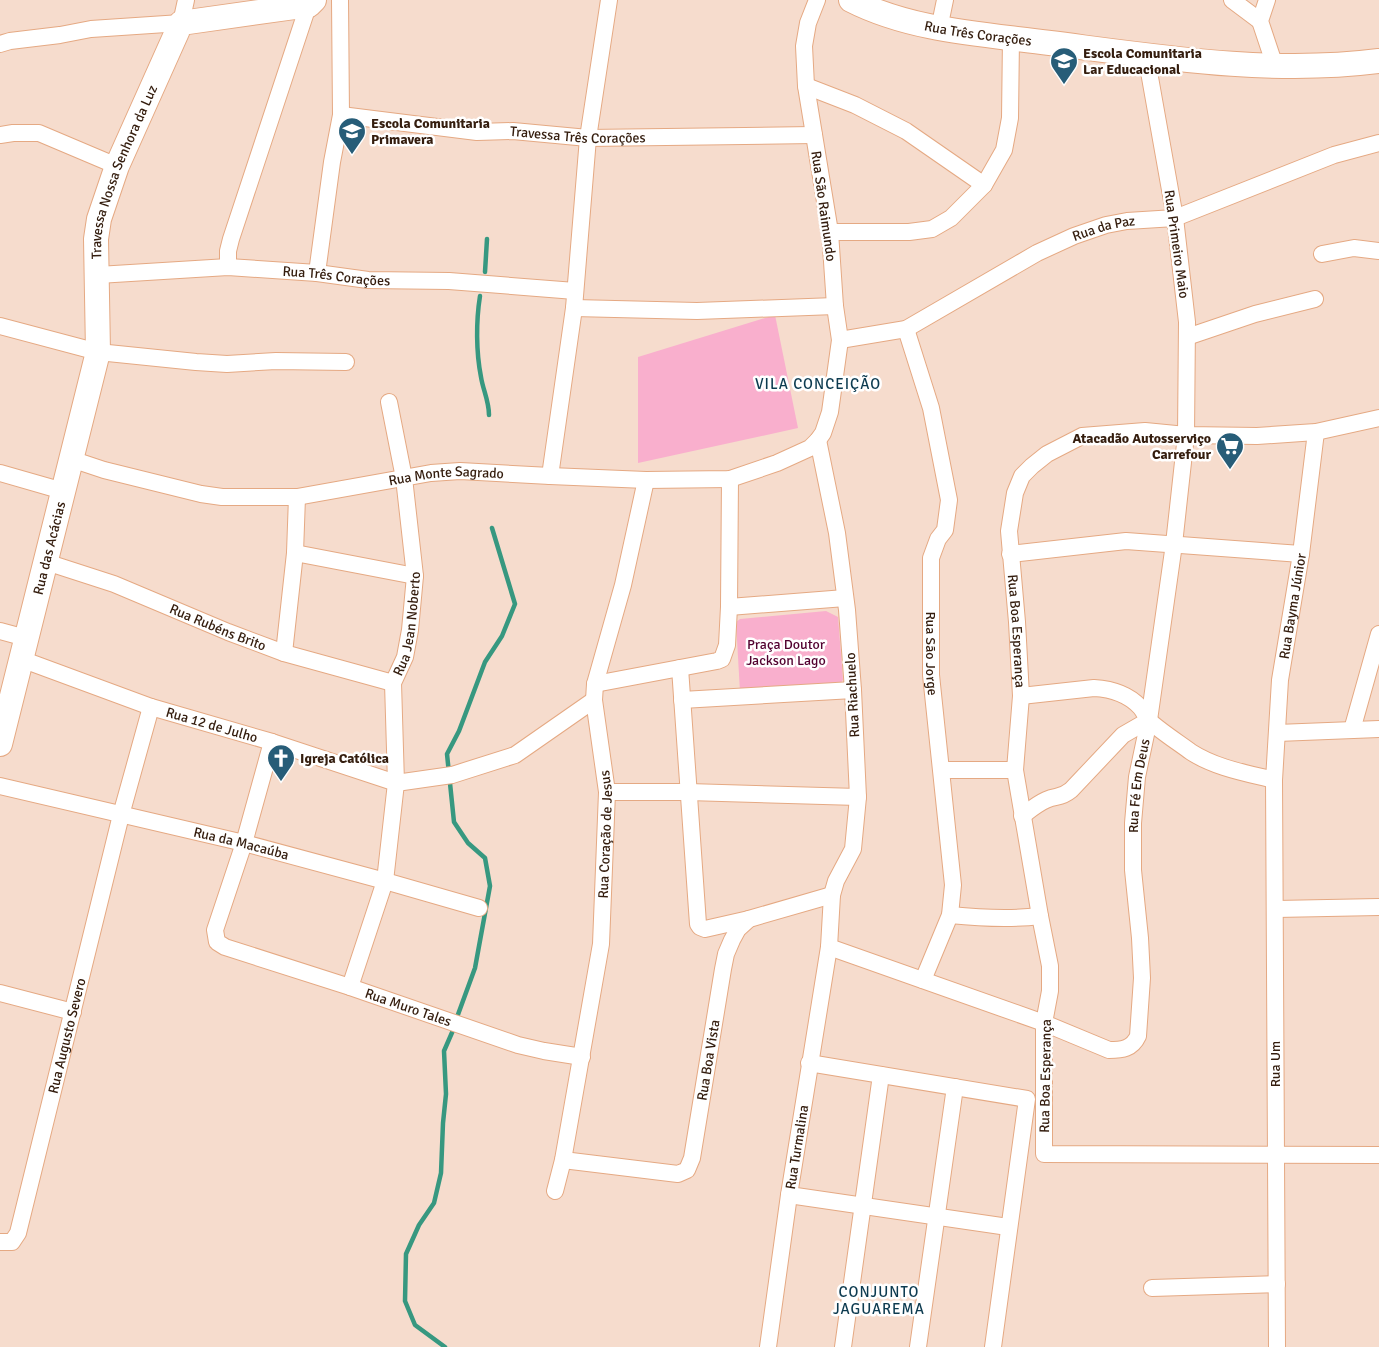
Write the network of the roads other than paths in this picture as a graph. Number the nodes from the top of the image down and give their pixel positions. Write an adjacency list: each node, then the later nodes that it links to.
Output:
1 (186, 0): 11 (street, Travessa Nossa Senhora da Luz)
2 (340, 0): 19 (street)
3 (609, 0): 22 (street)
4 (817, 0): 18 (street, Rua São Raimundo)
5 (851, 0): 12 (street, Rua Três Corações)
6 (945, 0): 12 (street)
7 (1232, 0): 10 (street)
8 (1267, 0): 10 (street)
9 (311, 2): 11 (street); 30 (street)
10 (1260, 21): 17 (street)
11 (181, 23): 14 (street); 24 (street, Travessa Nossa Senhora da Luz)
12 (939, 29): 13 (street, Rua Três Corações)
13 (1011, 38): 15 (street, Rua Três Corações); 25 (street)
14 (0, 44)
15 (1146, 55): 17 (street, Rua Três Corações); 26 (street, Rua Primeiro Maio)
16 (1379, 61): 17 (street, Rua Três Corações)
17 (1275, 66)
18 (806, 86): 21 (street, Rua São Raimundo); 25 (street)
19 (341, 115): 22 (street, Travessa Três Corações); 31 (street)
20 (0, 135): 24 (street)
21 (814, 135): 22 (street, Travessa Três Corações); 27 (street, Rua São Raimundo)
22 (588, 138): 33 (street)
23 (1379, 144): 26 (street, Rua da Paz)
24 (117, 166): 32 (street, Travessa Nossa Senhora da Luz)
25 (984, 185): 27 (street)
26 (1175, 218): 38 (street, Rua da Paz); 39 (street, Rua Primeiro Maio)
27 (830, 232): 35 (street, Rua São Raimundo)
28 (1379, 251): 29 (street)
29 (1322, 254)
30 (228, 267): 31 (street, Rua Três Corações); 32 (street, Rua Três Corações)
31 (317, 273): 33 (street, Rua Três Corações)
32 (98, 275): 41 (street, Travessa Nossa Senhora da Luz)
33 (575, 290): 36 (street)
34 (1315, 299): 39 (street)
35 (835, 306): 36 (street); 40 (street, Rua São Raimundo)
36 (574, 308): 50 (street)
37 (0, 326): 41 (street)
38 (906, 329): 40 (street, Rua da Paz); 81 (street, Rua São Jorge)
39 (1187, 336): 46 (street, Rua Primeiro Maio)
40 (840, 340): 47 (street, Rua São Raimundo)
41 (98, 352): 42 (street); 48 (street, Rua das Acácias)
42 (346, 362)
43 (389, 402): 51 (street, Rua Jean Noberto)
44 (1379, 418): 45 (street, Rua Boa Esperança)
45 (1316, 432): 46 (street, Rua Boa Esperança); 59 (street, Rua Bayma Júnior)
46 (1186, 435): 56 (street, Rua Fé Em Deus); 58 (street, Rua Boa Esperança)
47 (818, 440): 52 (street, Rua Monte Sagrado); 62 (street, Rua Riachuelo)
48 (71, 459): 54 (street, Rua das Acácias); 55 (street, Rua Monte Sagrado)
49 (0, 473): 54 (street)
50 (550, 476): 51 (street, Rua Monte Sagrado); 53 (street, Rua Monte Sagrado)
51 (404, 478): 55 (street, Rua Monte Sagrado); 61 (street, Rua Jean Noberto)
52 (730, 479): 53 (street, Rua Monte Sagrado); 63 (street)
53 (646, 480): 71 (street, Rua Coração de Jesus)
54 (63, 492): 60 (street, Rua das Acácias)
55 (297, 497): 57 (street)
56 (1174, 544): 58 (street); 59 (street); 75 (street, Rua Fé Em Deus)
57 (295, 553): 61 (street); 67 (street)
58 (1010, 554): 72 (street, Rua Boa Esperança)
59 (1301, 554): 78 (street, Rua Bayma Júnior)
60 (46, 562): 66 (street, Rua das Acácias); 67 (street, Rua Rubéns Brito)
61 (415, 576): 69 (street, Rua Jean Noberto)
62 (845, 598): 63 (street); 70 (street, Rua Riachuelo)
63 (729, 607): 68 (street)
64 (0, 631): 66 (street, Rua 12 de Julho)
65 (1379, 634): 77 (street)
66 (24, 649): 74 (street, Rua 12 de Julho); 80 (street, Rua das Acácias)
67 (284, 653): 69 (street, Rua Rubéns Brito)
68 (680, 668): 71 (street); 73 (street)
69 (393, 683): 84 (street, Rua Jean Noberto)
70 (853, 690): 73 (street); 88 (street, Rua Riachuelo)
71 (594, 692): 84 (street, Rua 12 de Julho); 86 (street, Rua Coração de Jesus)
72 (1021, 696): 75 (street); 82 (street, Rua Boa Esperança)
73 (682, 700): 87 (street)
74 (151, 707): 79 (street, Rua 12 de Julho); 89 (street, Rua Augusto Severo)
75 (1148, 720): 83 (street); 90 (street); 105 (street, Rua Fé Em Deus)
76 (1379, 729): 77 (street)
77 (1352, 730): 78 (street)
78 (1277, 733): 83 (street, Rua Bayma Júnior)
79 (272, 742): 84 (street, Rua 12 de Julho); 91 (street)
80 (0, 744)
81 (942, 770): 82 (street); 97 (street, Rua São Jorge)
82 (1015, 770): 90 (street, Rua Boa Esperança)
83 (1274, 780): 96 (street, Rua Um)
84 (396, 783): 92 (street, Rua Jean Noberto)
85 (0, 786): 89 (street, Rua da Macaúba)
86 (606, 792): 87 (street); 106 (street, Rua Coração de Jesus)
87 (688, 792): 88 (street); 99 (street)
88 (858, 797): 93 (street, Rua Riachuelo)
89 (121, 815): 91 (street, Rua da Macaúba); 104 (street, Rua Augusto Severo)
90 (1022, 816): 98 (street, Rua Boa Esperança)
91 (244, 843): 92 (street, Rua da Macaúba); 102 (street, Rua Muro Tales)
92 (385, 881): 95 (street, Rua da Macaúba); 102 (street, Rua Jean Noberto)
93 (832, 896): 99 (street); 100 (street, Rua Riachuelo)
94 (1379, 907): 96 (street)
95 (479, 908)
96 (1276, 909): 110 (street, Rua Um)
97 (950, 915): 98 (street); 101 (street, Rua São Jorge)
98 (1040, 916): 105 (street, Rua Boa Esperança)
99 (749, 919): 112 (street, Rua Boa Vista)
100 (828, 947): 101 (street, Rua Fé Em Deus); 107 (street, Rua Turmalina)
101 (923, 980): 105 (street, Rua Fé Em Deus)
102 (350, 987): 106 (street, Rua Muro Tales)
103 (0, 993): 104 (street)
104 (73, 1012): 118 (street, Rua Augusto Severo)
105 (1044, 1024): 110 (street, Rua Boa Esperança)
106 (582, 1057): 112 (street, Rua Coração de Jesus)
107 (809, 1063): 108 (street); 114 (street, Rua Turmalina)
108 (881, 1075): 109 (street); 115 (street)
109 (955, 1087): 116 (street); 117 (street)
110 (1275, 1155): 111 (street); 119 (street, Rua Um)
111 (1379, 1155)
112 (563, 1160): 113 (street, Rua Coração de Jesus)
113 (555, 1191)
114 (788, 1195): 115 (street); 121 (street, Rua Turmalina)
115 (863, 1206): 116 (street); 122 (street)
116 (937, 1216): 117 (street); 123 (street)
117 (1008, 1227): 124 (street)
118 (0, 1242)
119 (1277, 1284): 120 (street); 125 (street, Rua Um)
120 (1152, 1288)
121 (768, 1347)
122 (843, 1347)
123 (918, 1347)
124 (993, 1347)
125 (1277, 1347)

